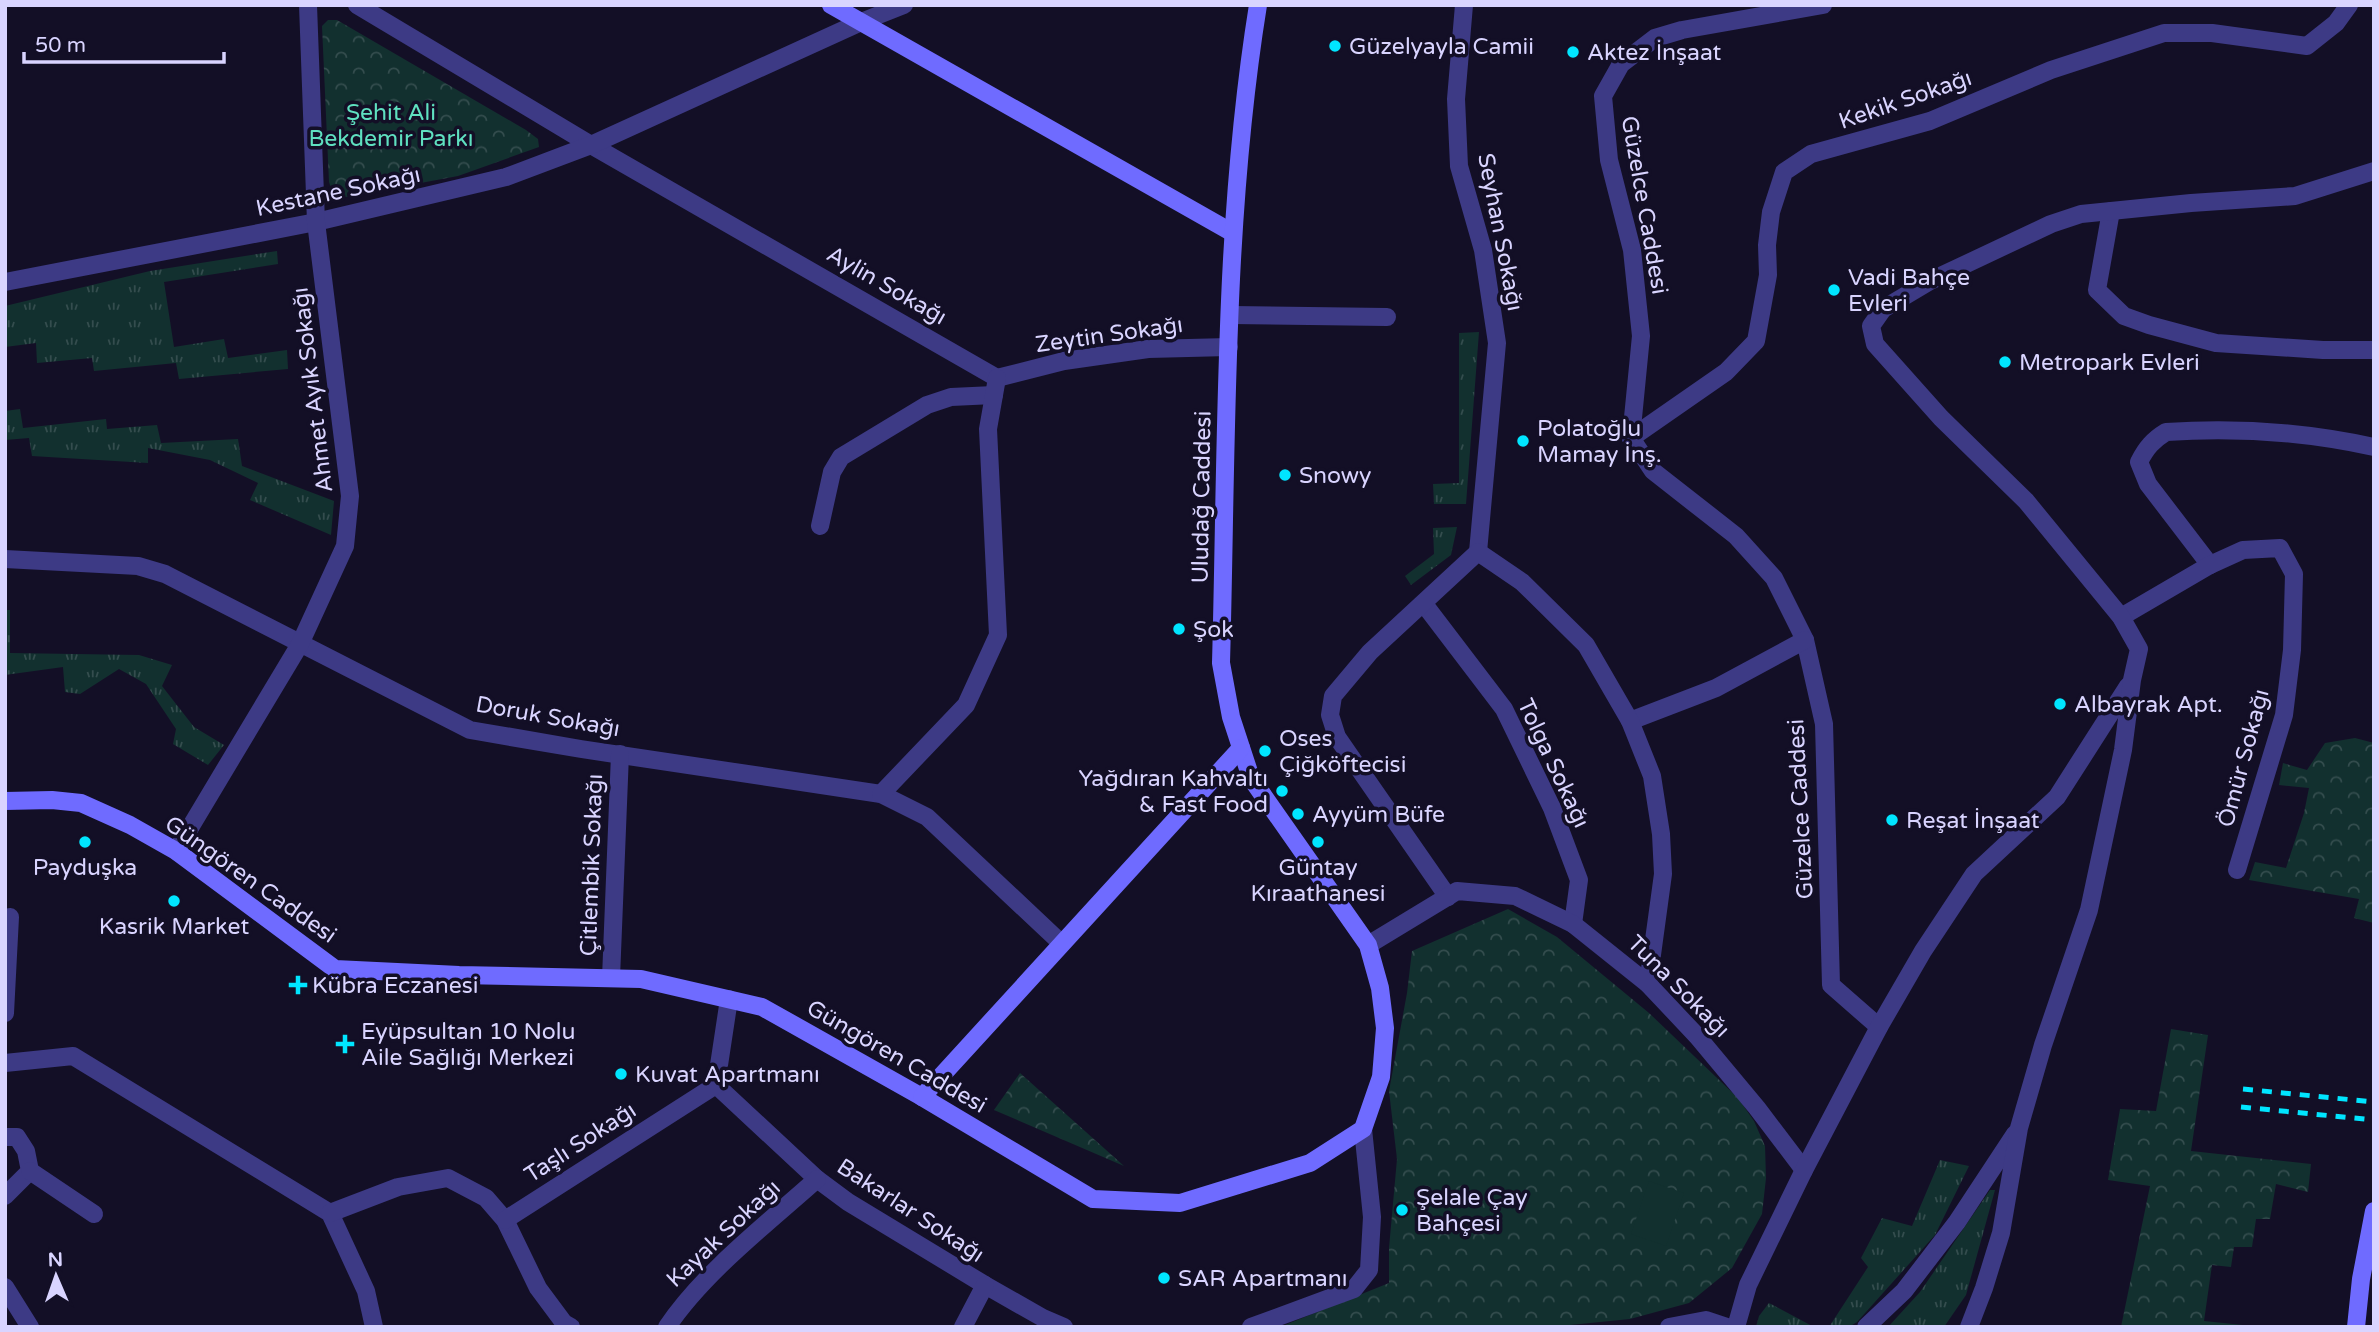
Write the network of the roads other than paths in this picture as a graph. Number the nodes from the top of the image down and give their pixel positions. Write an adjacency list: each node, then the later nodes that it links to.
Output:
1 (308, 5): 13 (street, Ahmet Ayık Sokağı)
2 (357, 5): 10 (street, Aylin Sokağı)
3 (831, 5): 9 (main road)
4 (904, 5): 9 (street, Kestane Sokağı)
5 (1258, 5): 14 (main road, Uludağ Caddesi)
6 (1464, 5): 24 (street, Seyhan Sokağı)
7 (1823, 5): 21 (street, Güzelce Caddesi)
8 (2349, 5): 21 (street, Kekik Sokağı)
9 (861, 22): 10 (street, Kestane Sokağı); 14 (main road)
10 (592, 145): 13 (street, Kestane Sokağı); 20 (street, Aylin Sokağı)
11 (2374, 171): 12 (street)
12 (2111, 211): 19 (street); 28 (street)
13 (316, 222): 15 (street, Kestane Sokağı); 30 (street, Ahmet Ayık Sokağı)
14 (1233, 233): 16 (main road, Uludağ Caddesi)
15 (5, 282)
16 (1231, 316): 17 (street); 18 (main road, Uludağ Caddesi)
17 (1387, 317)
18 (1230, 346): 20 (street, Zeytin Sokağı); 33 (main road, Uludağ Caddesi)
19 (2374, 350)
20 (995, 386): 23 (street, Zeytin Sokağı); 35 (street)
21 (1631, 438): 29 (street, Güzelce Caddesi)
22 (2374, 447): 26 (street)
23 (820, 526)
24 (1478, 552): 27 (street); 32 (street)
25 (5, 559): 30 (street, Doruk Sokağı)
26 (2210, 565): 28 (street); 38 (street, Ömür Sokağı)
27 (1424, 604): 39 (street); 41 (street, Tolga Sokağı)
28 (2121, 617): 31 (street)
29 (1805, 640): 32 (street); 48 (street, Güzelce Caddesi)
30 (300, 644): 34 (street, Doruk Sokağı); 37 (street, Ahmet Ayık Sokağı)
31 (2132, 680): 48 (street); 53 (street)
32 (1630, 721): 45 (street)
33 (1241, 748): 42 (main road); 43 (main road)
34 (620, 754): 35 (street, Doruk Sokağı); 44 (street, Çitlembik Sokağı)
35 (881, 794): 42 (street, Doruk Sokağı)
36 (5, 801): 37 (main road, Güngören Caddesi)
37 (176, 852): 44 (main road, Güngören Caddesi)
38 (2237, 870)
39 (1448, 897): 41 (street, Tuna Sokağı); 43 (street, Tuna Sokağı)
40 (10, 917): 47 (street)
41 (1573, 924): 45 (street, Tuna Sokağı)
42 (1062, 943): 51 (main road)
43 (1368, 945): 52 (main road)
44 (611, 978): 46 (main road, Güngören Caddesi)
45 (1648, 984): 55 (street, Tuna Sokağı)
46 (729, 999): 50 (street); 51 (main road, Güngören Caddesi)
47 (5, 1013)
48 (1879, 1027): 55 (street)
49 (5, 1063): 59 (street)
50 (716, 1085): 57 (street, Bakarlar Sokağı); 62 (street, Taşlı Sokağı)
51 (922, 1097): 52 (main road, Güngören Caddesi)
52 (1363, 1129): 71 (street)
53 (2019, 1129): 75 (street); 76 (street)
54 (5, 1137): 56 (street)
55 (1804, 1170): 74 (street)
56 (30, 1171): 58 (street); 60 (street)
57 (817, 1179): 63 (street, Bakarlar Sokağı); 68 (street, Kayak Sokağı)
58 (5, 1196)
59 (330, 1213): 62 (street); 66 (street)
60 (94, 1214)
61 (2373, 1215): 77 (main road)
62 (505, 1220): 67 (street)
63 (985, 1285): 69 (street); 70 (street, Bakarlar Sokağı)
64 (5, 1287): 65 (street)
65 (30, 1327)
66 (374, 1327)
67 (570, 1327)
68 (667, 1327)
69 (962, 1327)
70 (1064, 1327)
71 (1251, 1327)
72 (1669, 1327): 73 (street)
73 (1727, 1327)
74 (1736, 1327)
75 (1867, 1327)
76 (1969, 1327)
77 (2356, 1327)

